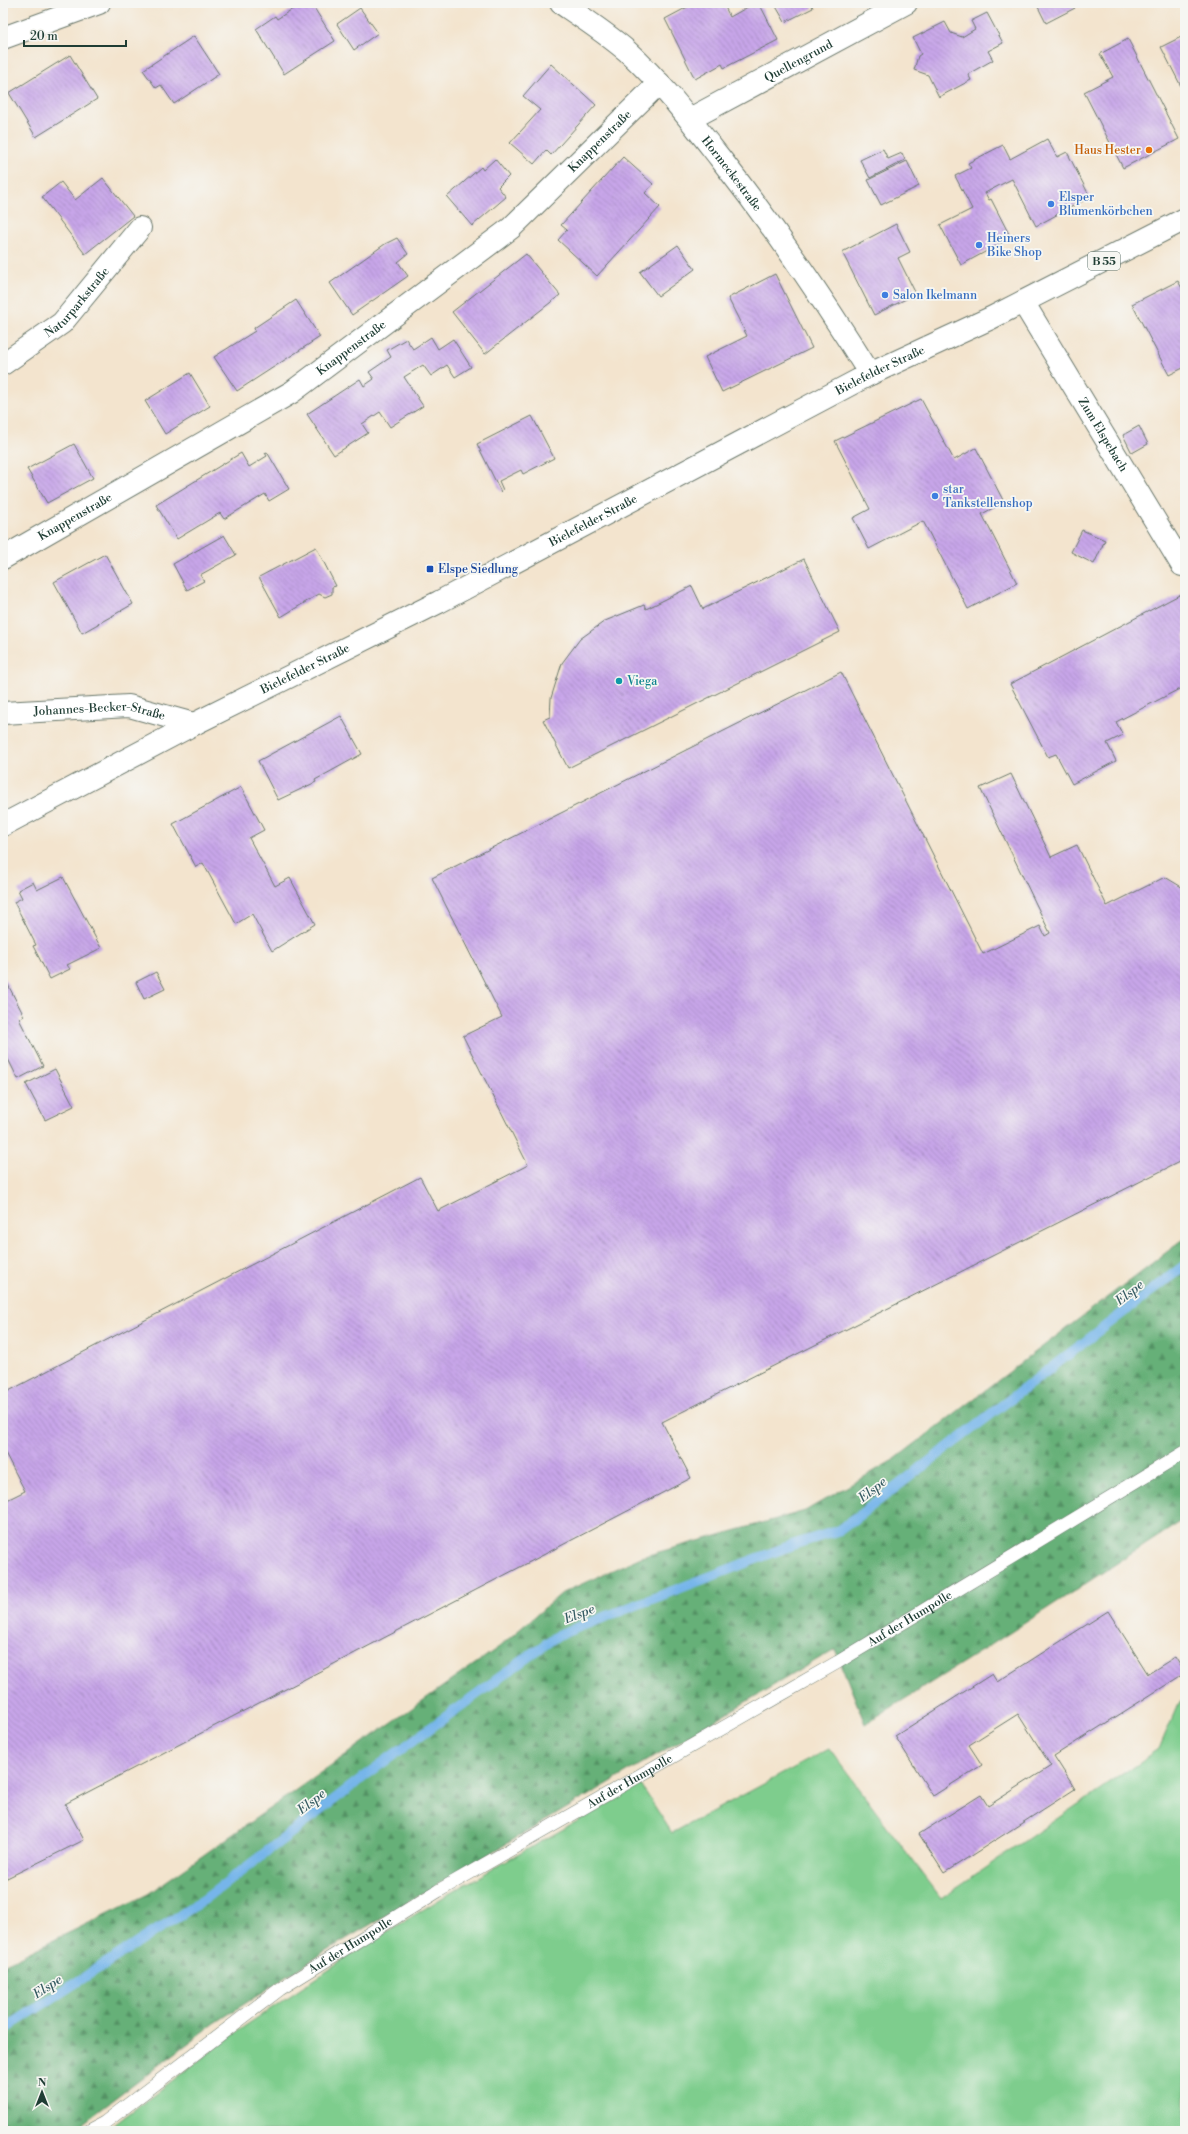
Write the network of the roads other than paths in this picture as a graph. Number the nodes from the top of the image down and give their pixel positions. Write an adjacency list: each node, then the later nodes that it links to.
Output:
1 (99, 3): 4 (street)
2 (561, 3): 5 (street, Hormeckestraße)
3 (906, 3): 6 (street, Quellengrund)
4 (3, 38)
5 (659, 83): 6 (street, Hormeckestraße); 12 (street, Knappenstraße)
6 (690, 119): 11 (street, Hormeckestraße)
7 (1185, 219): 9 (street, Bielefelder Straße / B 55)
8 (140, 228): 10 (street, Naturparkstraße)
9 (1023, 302): 11 (street, Bielefelder Straße / B 55); 13 (street, Zum Elspebach)
10 (3, 364)
11 (870, 374): 15 (street, Bielefelder Straße / B 55)
12 (3, 558)
13 (1185, 564)
14 (3, 712): 15 (street, Johannes-Becker-Straße)
15 (194, 724): 16 (street, Bielefelder Straße / B 55)
16 (3, 825)
17 (1185, 1452): 18 (lane, Auf der Humpolle)
18 (89, 2131)

